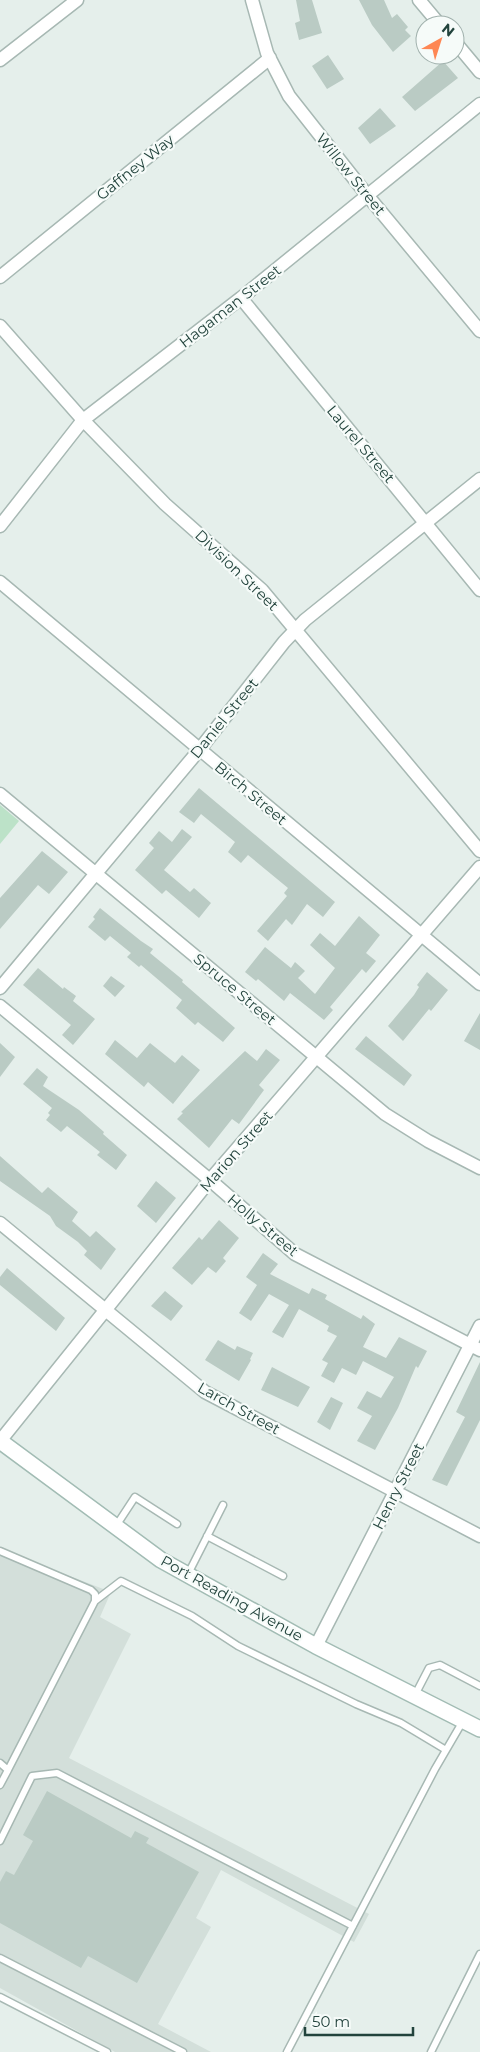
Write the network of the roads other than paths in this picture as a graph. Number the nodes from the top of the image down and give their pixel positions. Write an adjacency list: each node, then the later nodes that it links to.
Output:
1 (77, 0): 7 (street)
2 (252, 0): 6 (street, Willow Street)
3 (419, 0): 4 (street)
4 (432, 15)
5 (465, 54): 8 (street)
6 (270, 58): 10 (street, Willow Street); 11 (street, Gaffney Way)
7 (0, 60)
8 (480, 72)
9 (480, 104): 10 (street, Hagaman Street)
10 (367, 195): 12 (street, Hagaman Street); 14 (street, Willow Street)
11 (0, 277)
12 (241, 298): 15 (street, Hagaman Street); 17 (street, Laurel Street)
13 (0, 326): 15 (street, Division Street)
14 (480, 331)
15 (83, 420): 18 (street, Hagaman Street); 21 (street, Division Street)
16 (480, 479): 17 (street, Daniel Street)
17 (426, 522): 20 (street, Laurel Street); 21 (street, Daniel Street)
18 (0, 526)
19 (0, 582): 22 (street, Birch Street)
20 (480, 590)
21 (297, 630): 22 (street, Daniel Street); 24 (street, Division Street)
22 (200, 749): 26 (street, Daniel Street); 27 (street, Birch Street)
23 (0, 794): 26 (street, Spruce Street)
24 (480, 851)
25 (480, 867): 27 (street, Marion Street)
26 (96, 874): 29 (street, Daniel Street); 31 (street, Spruce Street)
27 (422, 935): 28 (street, Birch Street); 31 (street, Marion Street)
28 (480, 984)
29 (0, 988)
30 (0, 1006): 33 (street, Holly Street)
31 (316, 1057): 32 (street, Spruce Street); 33 (street, Marion Street)
32 (480, 1168)
33 (210, 1180): 35 (street, Marion Street); 37 (street, Holly Street)
34 (0, 1223): 35 (street, Larch Street)
35 (105, 1310): 38 (street, Marion Street); 39 (street, Larch Street)
36 (480, 1326): 37 (street, Henry Street)
37 (475, 1348): 39 (street, Henry Street)
38 (0, 1441): 42 (street, Port Reading Avenue)
39 (395, 1492): 44 (street, Larch Street); 49 (street, Henry Street)
40 (222, 1505): 43 (lane)
41 (177, 1524): 42 (lane)
42 (116, 1526): 46 (street, Port Reading Avenue)
43 (207, 1536): 46 (lane); 47 (lane)
44 (480, 1536)
45 (0, 1551): 48 (lane)
46 (188, 1574): 49 (street, Port Reading Avenue)
47 (283, 1576)
48 (95, 1601): 54 (lane); 56 (lane)
49 (316, 1646): 51 (street, Port Reading Avenue)
50 (480, 1686): 51 (lane)
51 (414, 1695): 52 (street, Port Reading Avenue)
52 (464, 1720): 53 (street, Port Reading Avenue); 54 (lane)
53 (480, 1729)
54 (446, 1750): 59 (lane)
55 (0, 1763): 56 (lane)
56 (8, 1770): 57 (lane)
57 (0, 1785)
58 (0, 1841): 59 (lane)
59 (353, 1926): 65 (lane)
60 (480, 1954): 66 (lane)
61 (0, 1958): 64 (lane)
62 (0, 1997): 63 (lane)
63 (107, 2052)
64 (183, 2052)
65 (287, 2052)
66 (431, 2052)

